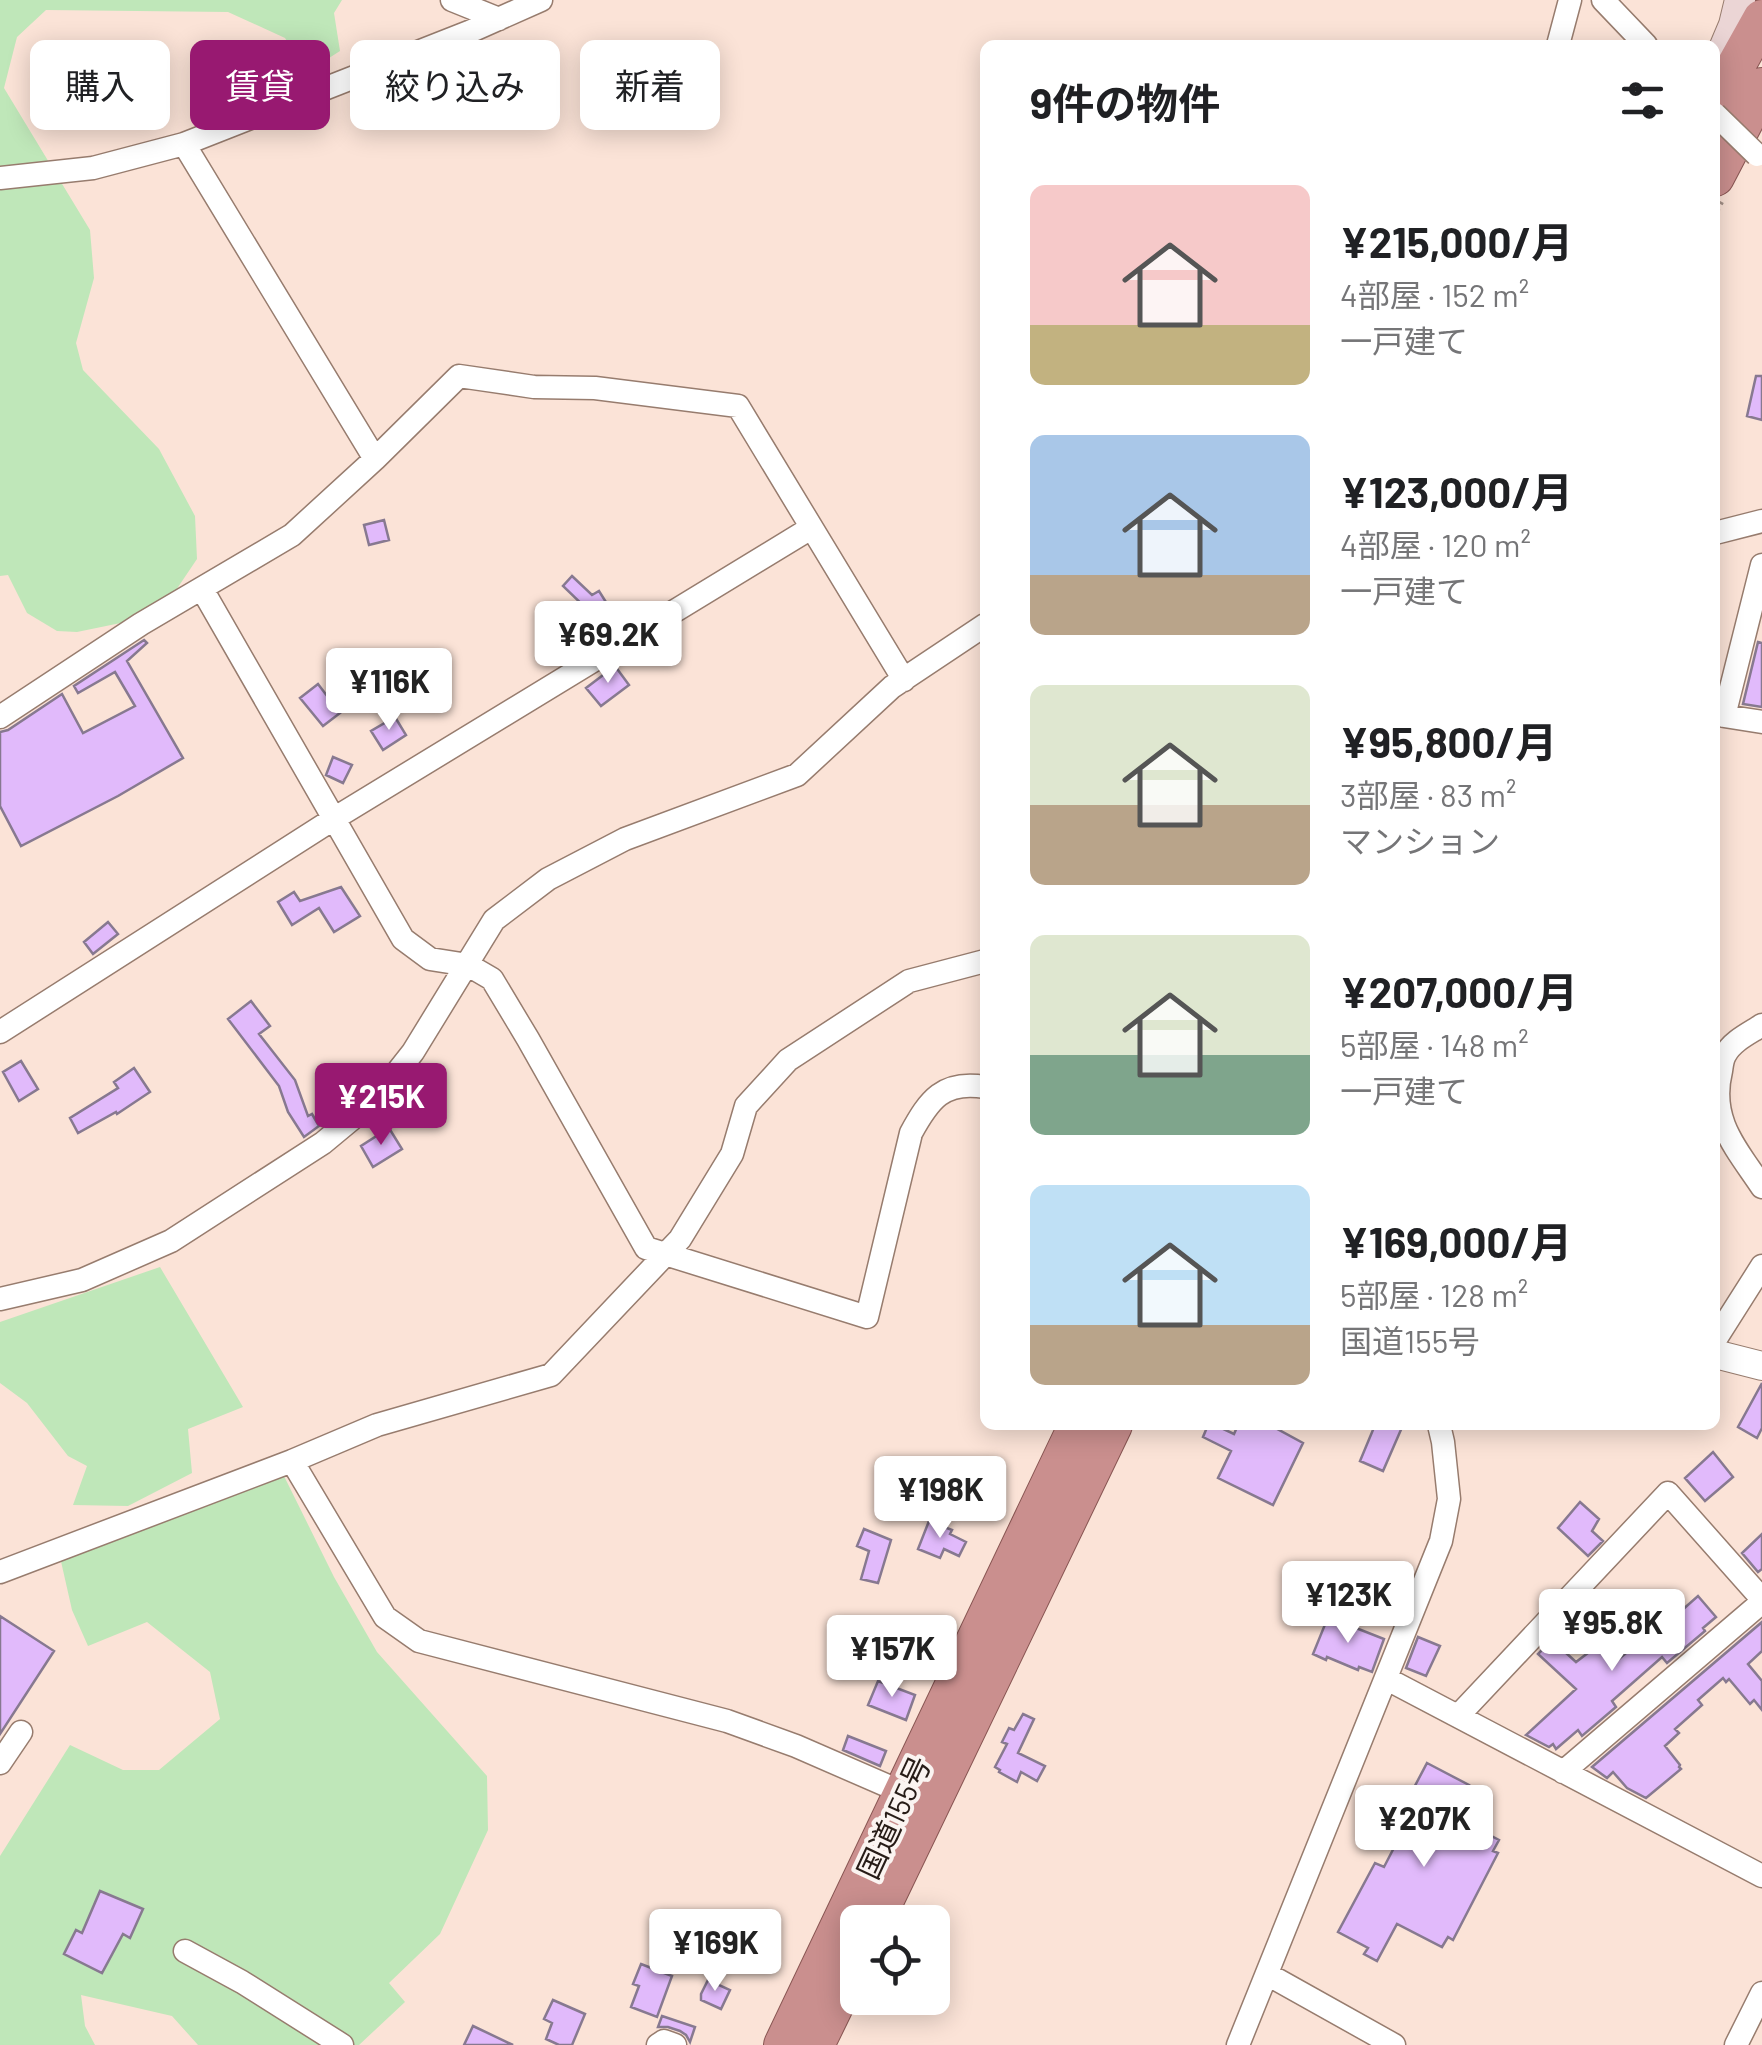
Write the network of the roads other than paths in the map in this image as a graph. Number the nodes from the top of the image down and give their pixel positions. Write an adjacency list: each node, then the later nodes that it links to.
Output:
1 (452, 0): 7 (street)
2 (541, 0): 7 (street)
3 (1570, 0): 8 (street)
4 (1602, 0): 9 (street)
5 (1740, 0): 10 (main road)
6 (1762, 19): 12 (highway)
7 (499, 20): 14 (street)
8 (1559, 40)
9 (1641, 40)
10 (1720, 58)
11 (1762, 87): 16 (highway)
12 (1720, 94)
13 (1720, 119): 15 (street, bridge)
14 (184, 144): 17 (street); 18 (street)
15 (1759, 158)
16 (1720, 167)
17 (0, 178)
18 (375, 459): 20 (street); 23 (street)
19 (1762, 522): 21 (street)
20 (811, 528): 25 (street); 28 (street)
21 (1720, 532)
22 (1762, 564): 27 (street)
23 (202, 589): 26 (street); 28 (street)
24 (980, 629): 25 (street)
25 (904, 680): 30 (street)
26 (0, 717)
27 (1762, 722)
28 (335, 818): 30 (street); 32 (street)
29 (980, 962): 37 (street)
30 (468, 965): 37 (street); 39 (street)
31 (1762, 1025): 33 (street)
32 (0, 1032)
33 (1720, 1074)
34 (980, 1086): 37 (street)
35 (1720, 1116): 36 (street)
36 (1762, 1187)
37 (667, 1253): 46 (street)
38 (1762, 1266): 40 (street)
39 (0, 1298)
40 (1720, 1332)
41 (1720, 1355): 42 (street)
42 (1762, 1366)
43 (1076, 1430): 54 (highway, 国道155号)
44 (1111, 1430): 56 (highway, 国道155号)
45 (1440, 1430): 49 (street)
46 (292, 1461): 47 (street); 54 (street)
47 (0, 1572)
48 (1762, 1600): 50 (street); 53 (street)
49 (1387, 1679): 50 (street); 58 (street)
50 (1458, 1716): 53 (street)
51 (21, 1732): 52 (street)
52 (0, 1762)
53 (1562, 1772): 55 (street)
54 (904, 1793): 64 (highway, 国道155号)
55 (1762, 1876)
56 (882, 1905)
57 (185, 1951): 61 (street)
58 (1266, 1974): 66 (street); 67 (street)
59 (1762, 1993): 68 (street)
60 (840, 1994): 65 (highway)
61 (342, 2045)
62 (658, 2045): 63 (street)
63 (675, 2045)
64 (784, 2045)
65 (815, 2045)
66 (1238, 2045)
67 (1394, 2045)
68 (1736, 2045)

